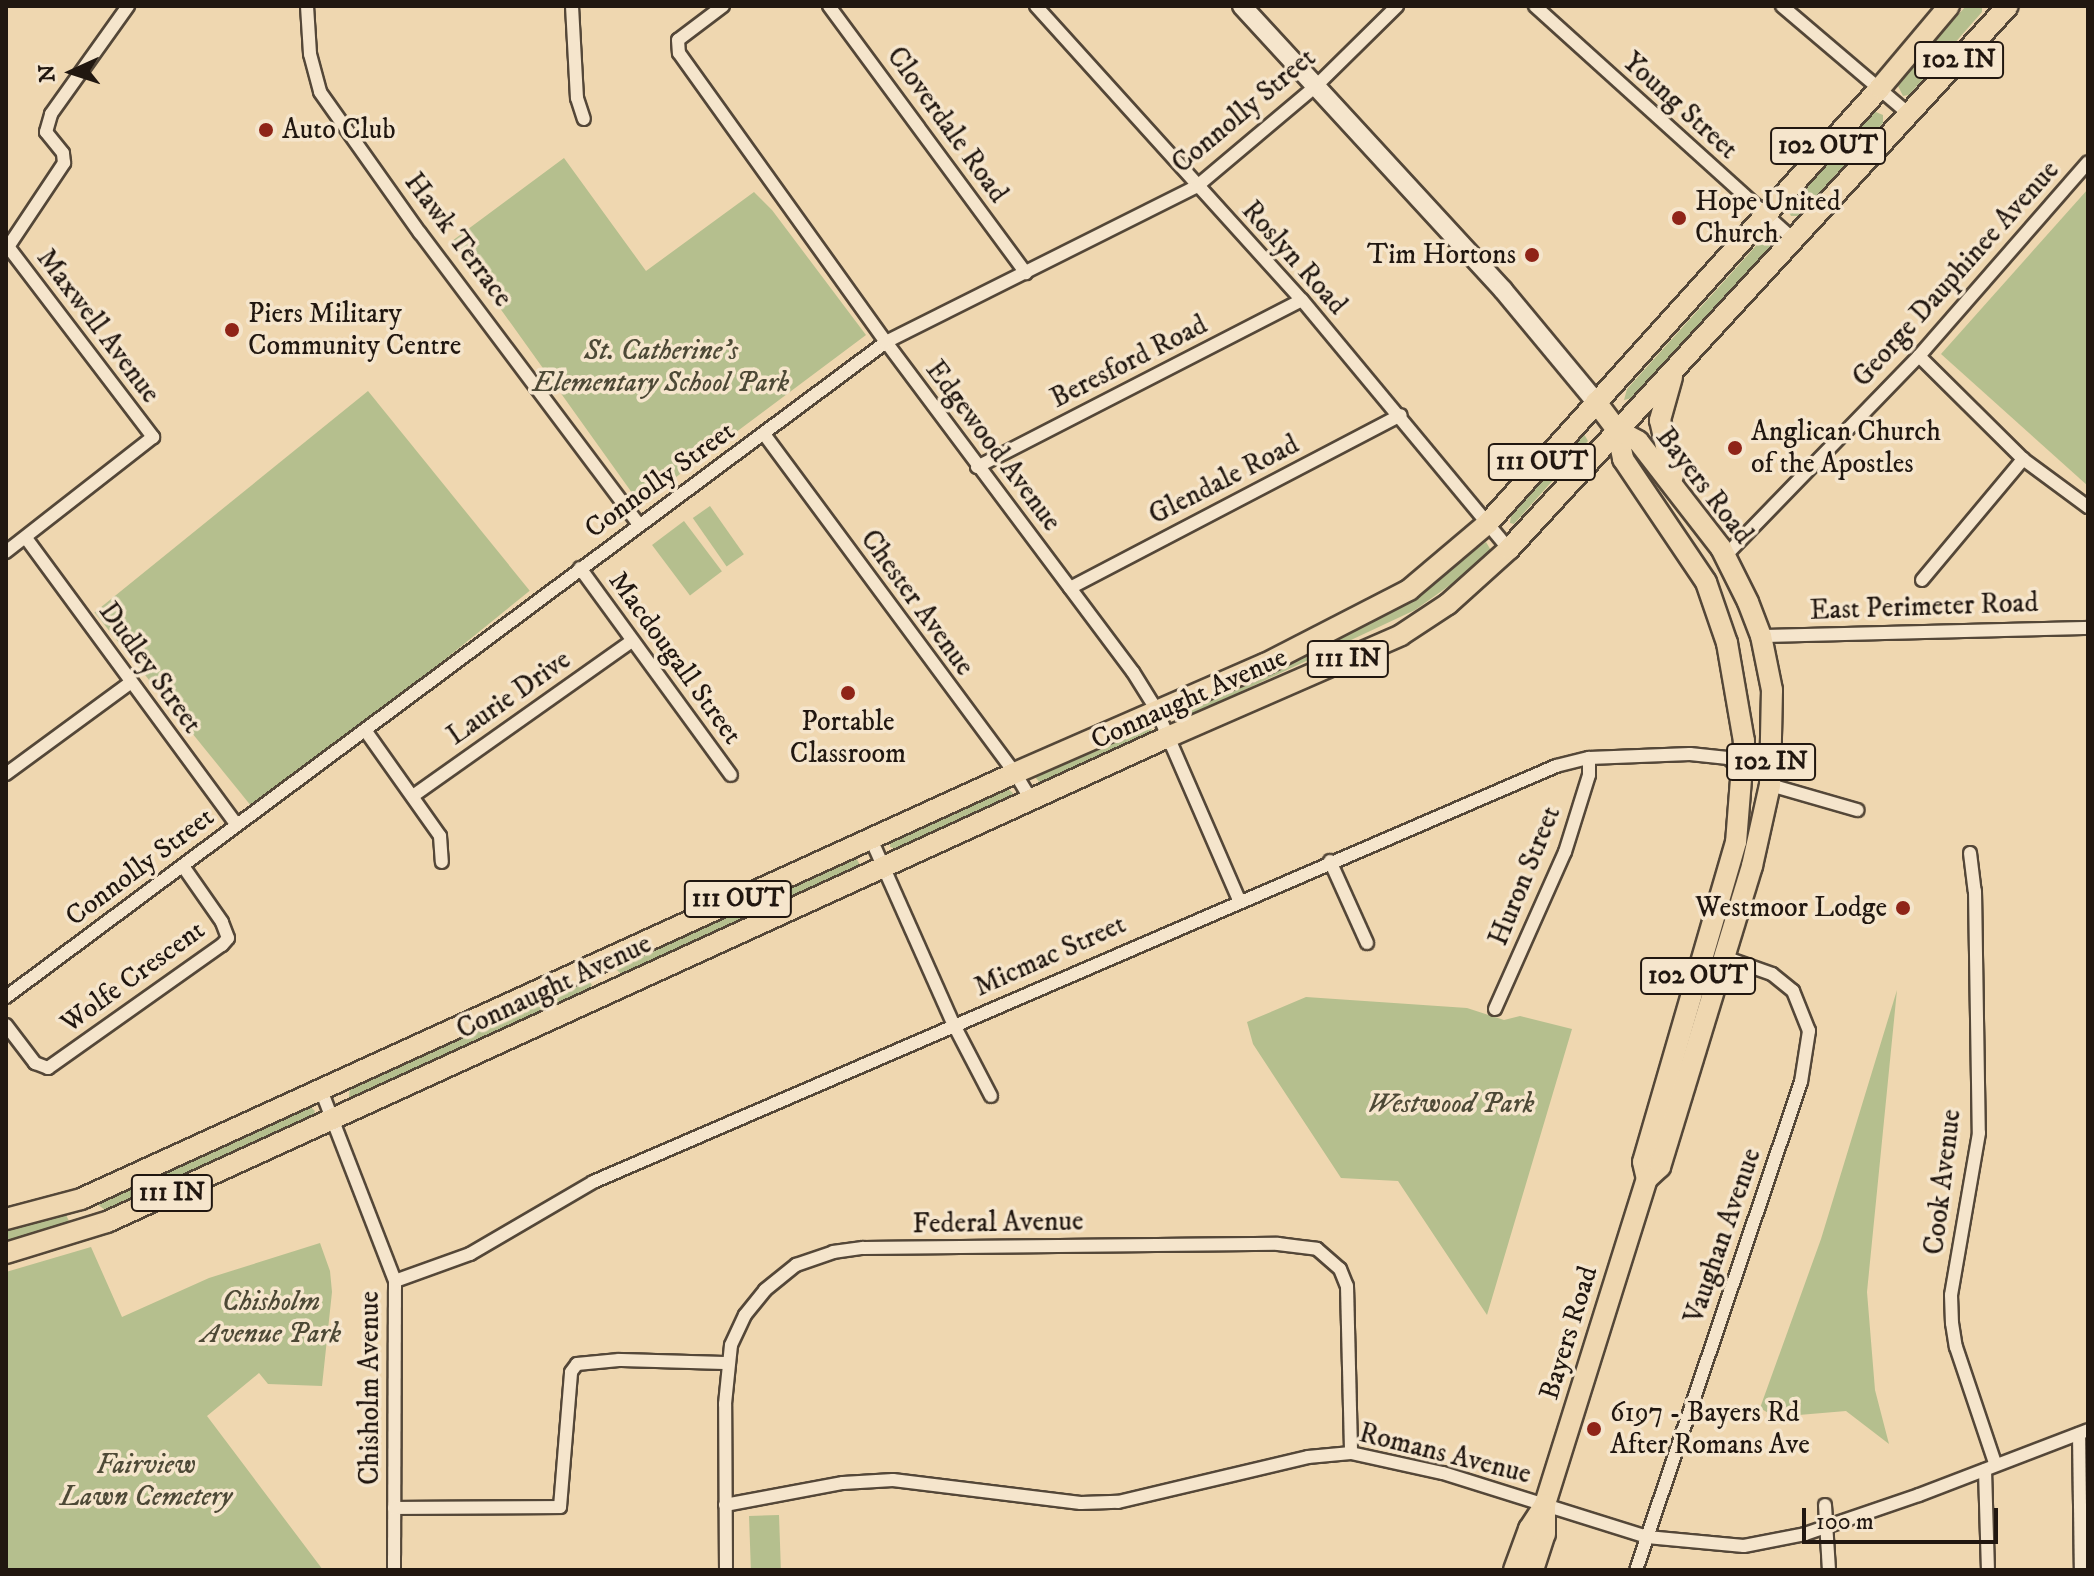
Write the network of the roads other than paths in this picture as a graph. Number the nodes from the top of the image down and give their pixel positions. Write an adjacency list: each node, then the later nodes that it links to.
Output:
1 (128, 6): 21 (street)
2 (307, 6): 36 (street, Hawk Terrace)
3 (572, 6): 16 (street)
4 (723, 6): 24 (street, Edgewood Avenue)
5 (829, 6): 22 (street, Cloverdale Road)
6 (1036, 6): 18 (street, Roslyn Road)
7 (1242, 6): 13 (main road, Bayers Road)
8 (1397, 6): 13 (street, Connolly Street)
9 (1535, 6): 19 (street, Young Street)
10 (1782, 6): 14 (street)
11 (1949, 6): 14 (main road, Connaught Avenue / 102 OUT)
12 (2008, 6): 15 (main road, Connaught Avenue / 102 IN)
13 (1316, 86): 18 (street, Connolly Street); 27 (main road, Bayers Road)
14 (1880, 88): 15 (street); 19 (main road, Connaught Avenue / 102 OUT)
15 (1910, 115): 20 (main road, Connaught Avenue / 102 IN)
16 (584, 119)
17 (2088, 162): 25 (street, George Dauphinee Avenue)
18 (1196, 187): 22 (street, Connolly Street); 23 (street, Roslyn Road)
19 (1765, 217): 20 (street, Young Street); 27 (main road, Connaught Avenue / 102 OUT)
20 (1794, 240): 26 (main road, Connaught Avenue / 102 IN)
21 (6, 247): 37 (street, Maxwell Avenue)
22 (1026, 273): 24 (street, Connolly Street)
23 (1302, 300): 28 (street, Roslyn Road); 32 (street, Beresford Road)
24 (886, 342): 30 (street, Connolly Street); 32 (street, Edgewood Avenue)
25 (1919, 356): 31 (street); 40 (street, George Dauphinee Avenue)
26 (1677, 364): 29 (main road, Connaught Avenue); 33 (main road)
27 (1596, 402): 29 (main road, Bayers Road / 102 OUT); 35 (main road, Connaught Avenue / 111 OUT)
28 (1401, 415): 35 (street, Roslyn Road); 43 (street, Glendale Road)
29 (1617, 430): 33 (main road, Bayers Road); 38 (main road, Connaught Avenue / 111 IN); 44 (main road, Bayers Road / 102 OUT)
30 (764, 434): 36 (street, Connolly Street); 56 (street, Chester Avenue)
31 (2023, 459): 34 (street); 42 (street)
32 (977, 467): 43 (street, Edgewood Avenue)
33 (1683, 499): 40 (main road, Bayers Road / 102 IN)
34 (2088, 507)
35 (1488, 523): 38 (street, Roslyn Road); 50 (main road, Connaught Avenue / 111 OUT)
36 (639, 525): 41 (street, Connolly Street)
37 (26, 538): 39 (street); 48 (street, Dudley Street)
38 (1509, 549): 52 (main road, Connaught Avenue / 111 IN)
39 (6, 552)
40 (1726, 555): 46 (main road, Bayers Road / 102 IN)
41 (580, 568): 47 (street, Macdougall Street); 51 (street, Connolly Street)
42 (1922, 580)
43 (1070, 588): 50 (street, Edgewood Avenue)
44 (1721, 621): 46 (main road); 53 (main road, Bayers Road / 102 OUT)
45 (2088, 628): 46 (street, East Perimeter Road)
46 (1761, 636): 49 (main road, Bayers Road / 102 IN)
47 (632, 641): 58 (street, Macdougall Street); 60 (street, Laurie Drive)
48 (130, 683): 57 (street); 63 (street, Dudley Street)
49 (1772, 690): 53 (main road); 59 (main road, Bayers Road / 102 IN)
50 (1156, 709): 52 (street, Edgewood Avenue); 56 (main road, Connaught Avenue / 111 OUT)
51 (365, 730): 60 (street); 63 (street, Connolly Street)
52 (1168, 737): 61 (main road, Connaught Avenue / 111 IN); 70 (street, Edgewood Avenue)
53 (1744, 741): 55 (main road, Bayers Road / 102 OUT)
54 (1589, 758): 55 (street, Micmac Street); 66 (street, Micmac Street); 76 (street, Huron Street)
55 (1743, 771): 82 (main road, Bayers Road / 102 OUT)
56 (1015, 773): 61 (street, Chester Avenue); 64 (main road, Connaught Avenue / 111 OUT)
57 (6, 774)
58 (731, 775)
59 (1770, 785): 62 (street); 72 (main road, Bayers Road / 102 IN)
60 (413, 796): 67 (street)
61 (1031, 800): 68 (main road, Connaught Avenue / 111 IN)
62 (1857, 810)
63 (237, 825): 69 (street, Connolly Street)
64 (871, 839): 68 (street); 73 (main road, Connaught Avenue / 111 OUT)
65 (1970, 853): 89 (street, Cook Avenue)
66 (1330, 861): 70 (street, Micmac Street); 71 (street)
67 (442, 862)
68 (884, 865): 74 (main road, Connaught Avenue / 111 IN); 78 (street)
69 (183, 866): 75 (street, Connolly Street); 77 (street, Wolfe Crescent)
70 (1239, 900): 78 (street, Micmac Street)
71 (1367, 943)
72 (1724, 957): 82 (main road, Bayers Road / 102 IN); 95 (street, Vaughan Avenue)
73 (597, 961): 74 (main road); 79 (main road, Connaught Avenue / 111 OUT)
74 (611, 991): 81 (main road, Connaught Avenue / 111 IN)
75 (6, 997)
76 (1495, 1009)
77 (6, 1025)
78 (954, 1025): 80 (street); 85 (street, Micmac Street)
79 (321, 1090): 81 (street); 83 (main road, Connaught Avenue / 111 OUT)
80 (991, 1096)
81 (334, 1120): 84 (main road, Connaught Avenue / 111 IN); 85 (street, Chisholm Avenue)
82 (1647, 1179): 90 (main road, Bayers Road)
83 (6, 1219)
84 (6, 1253)
85 (395, 1281): 93 (street, Chisholm Avenue)
86 (727, 1363): 88 (street, Federal Avenue); 91 (street, Federal Avenue); 93 (street)
87 (2084, 1432): 89 (street, Romans Avenue); 103 (street)
88 (1351, 1453): 90 (street, Romans Avenue); 91 (street, Romans Avenue)
89 (1990, 1467): 94 (street, Romans Avenue); 102 (street, Cook Avenue)
90 (1545, 1504): 95 (street, Romans Avenue); 98 (main road, Bayers Road); 99 (main road, Bayers Road)
91 (725, 1505): 97 (street, Federal Avenue)
92 (1825, 1505): 94 (street)
93 (394, 1508): 96 (street, Chisholm Avenue)
94 (1828, 1524): 95 (street, Romans Avenue); 101 (street)
95 (1647, 1537): 100 (street, Vaughan Avenue)
96 (394, 1570)
97 (726, 1570)
98 (1514, 1570)
99 (1533, 1570)
100 (1636, 1570)
101 (1829, 1570)
102 (1988, 1570)
103 (2081, 1570)

